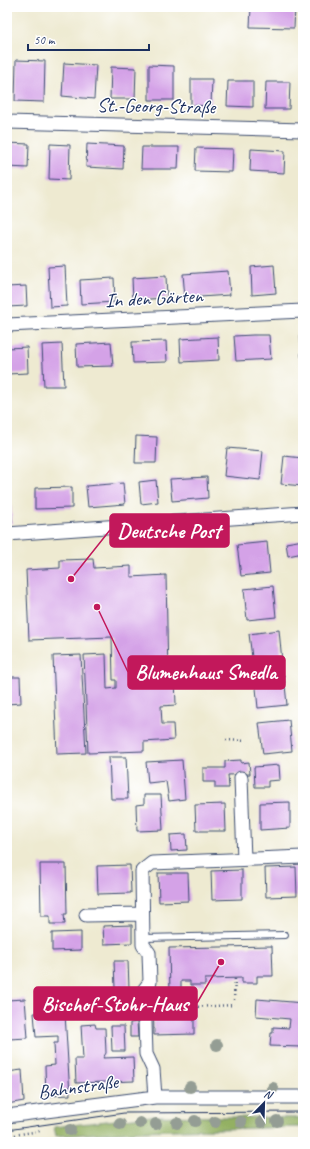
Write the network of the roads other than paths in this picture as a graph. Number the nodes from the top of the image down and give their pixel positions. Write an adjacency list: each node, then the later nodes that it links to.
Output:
1 (7, 122): 2 (street, St.-Georg-Straße)
2 (303, 130)
3 (303, 310): 4 (street, In den Gärten)
4 (7, 326)
5 (303, 513): 6 (street)
6 (7, 534)
7 (241, 778): 9 (street)
8 (303, 857): 9 (street)
9 (244, 859): 10 (street)
10 (142, 914): 11 (street); 13 (street)
11 (86, 915)
12 (285, 935): 13 (lane)
13 (143, 938): 14 (street)
14 (155, 1097): 15 (street, Bahnstraße); 16 (street, Bahnstraße)
15 (303, 1097)
16 (7, 1116)

